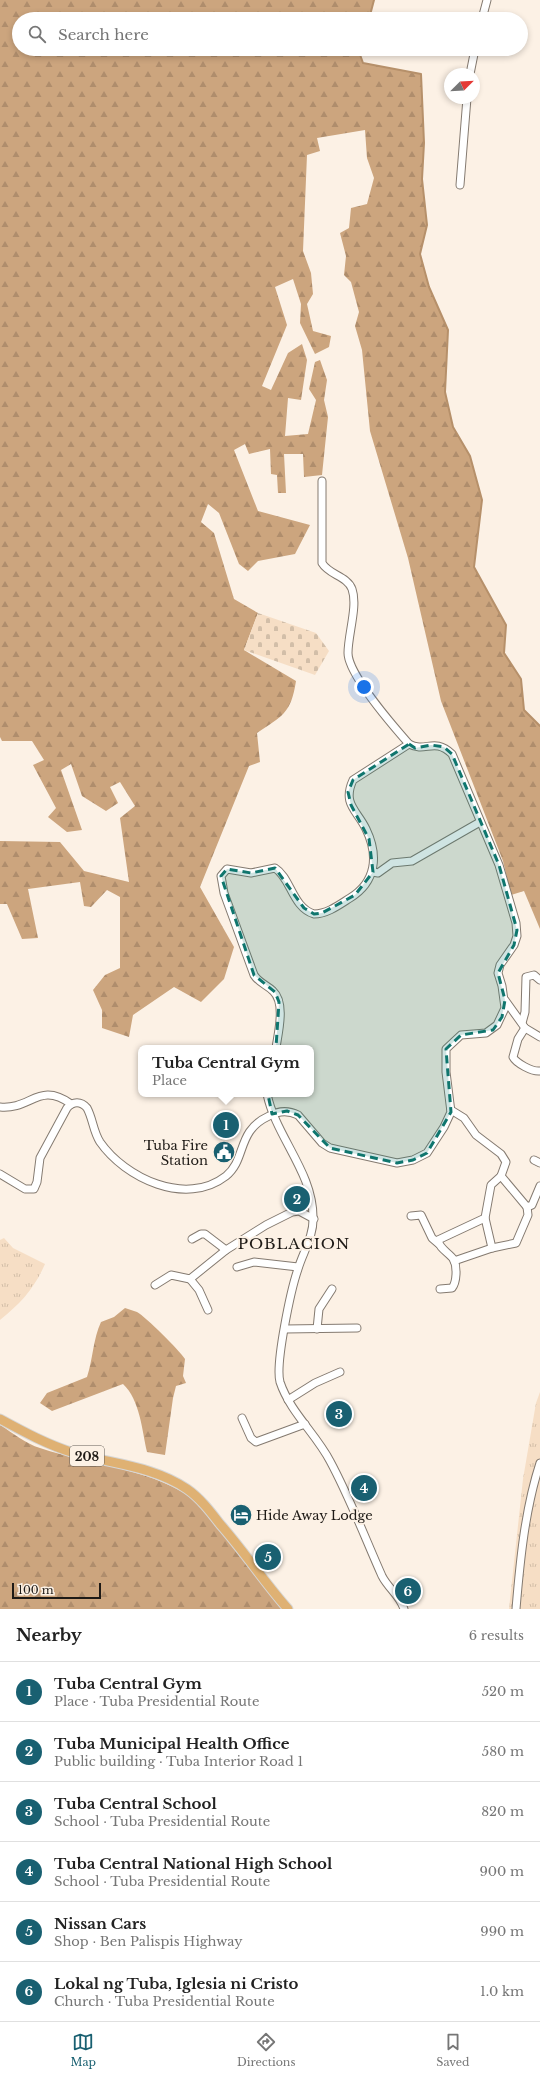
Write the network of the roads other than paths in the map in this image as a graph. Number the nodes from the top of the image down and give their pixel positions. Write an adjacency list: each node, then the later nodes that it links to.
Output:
1 (487, 0): 2 (street)
2 (484, 12)
3 (474, 56): 4 (street)
4 (471, 68)
5 (467, 104): 6 (street)
6 (460, 185)
7 (322, 481): 8 (street)
8 (409, 744): 9 (street); 10 (street)
9 (480, 822): 10 (street); 12 (street)
10 (373, 872): 15 (street)
11 (540, 980): 13 (street)
12 (505, 1000): 13 (street); 20 (street)
13 (523, 1026): 14 (street); 16 (street)
14 (540, 1037)
15 (276, 1045)
16 (540, 1071)
17 (268, 1097): 21 (street)
18 (71, 1104): 19 (street); 21 (street); 22 (street)
19 (0, 1107)
20 (451, 1110): 21 (street); 23 (street)
21 (272, 1114): 28 (street)
22 (0, 1174)
23 (501, 1176): 25 (street); 27 (street)
24 (540, 1186): 25 (street)
25 (527, 1207): 31 (street)
26 (411, 1216): 30 (street)
27 (485, 1218): 30 (street); 31 (street)
28 (314, 1219): 32 (street); 35 (street)
29 (192, 1239): 32 (street)
30 (439, 1244): 33 (street)
31 (492, 1248): 33 (street)
32 (226, 1250): 36 (street)
33 (454, 1261): 39 (street)
34 (237, 1267): 35 (street)
35 (298, 1267): 42 (street)
36 (190, 1279): 37 (street); 40 (street)
37 (155, 1285)
38 (332, 1289): 43 (street)
39 (440, 1289)
40 (208, 1310)
41 (357, 1328): 43 (street)
42 (285, 1329): 43 (street); 45 (street)
43 (317, 1329)
44 (340, 1372): 45 (street)
45 (288, 1400): 48 (street)
46 (0, 1418): 50 (main road, 208)
47 (242, 1418): 48 (street)
48 (305, 1424): 51 (street)
49 (540, 1463): 52 (street)
50 (288, 1609)
51 (404, 1609)
52 (516, 1609)

